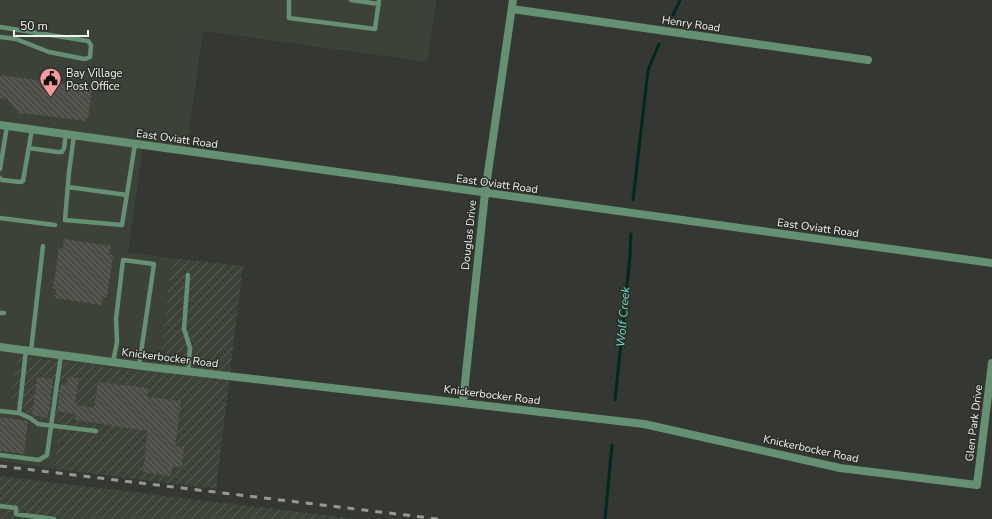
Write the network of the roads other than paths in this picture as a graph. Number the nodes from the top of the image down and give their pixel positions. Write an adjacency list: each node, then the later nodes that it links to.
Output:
1 (289, 0): 4 (lane)
2 (351, 0): 4 (lane)
3 (513, 0): 5 (street, Douglas Drive)
4 (379, 2)
5 (512, 10): 8 (street, Henry Road); 17 (street, Douglas Drive)
6 (0, 27): 7 (lane)
7 (0, 37)
8 (868, 60)
9 (3, 125): 10 (street, East Oviatt Road); 14 (lane)
10 (32, 129): 11 (street, East Oviatt Road); 13 (lane)
11 (70, 135): 12 (street, East Oviatt Road); 13 (lane); 16 (lane)
12 (134, 144): 17 (street, East Oviatt Road); 18 (lane)
13 (29, 148): 15 (lane)
14 (0, 169)
15 (0, 178)
16 (68, 187): 18 (lane); 18 (lane)
17 (485, 193): 22 (street, East Oviatt Road); 31 (street, Douglas Drive)
18 (128, 195)
19 (0, 218): 20 (lane)
20 (54, 225)
21 (44, 246): 25 (lane)
22 (992, 263)
23 (188, 275): 30 (lane)
24 (0, 347): 25 (street, Knickerbocker Road)
25 (28, 351): 26 (street, Knickerbocker Road); 33 (lane)
26 (61, 355): 27 (street, Knickerbocker Road); 34 (lane)
27 (113, 362): 29 (street, Knickerbocker Road); 29 (lane)
28 (992, 363): 37 (street, Glen Park Drive)
29 (139, 366): 30 (street, Knickerbocker Road)
30 (188, 371): 31 (street, Knickerbocker Road)
31 (463, 402): 37 (street, Knickerbocker Road)
32 (0, 411): 33 (lane)
33 (19, 413): 34 (lane)
34 (52, 426): 35 (lane); 36 (lane)
35 (96, 431)
36 (0, 455)
37 (977, 485)
38 (0, 506): 39 (lane)
39 (16, 517): 40 (lane)
40 (54, 519)

